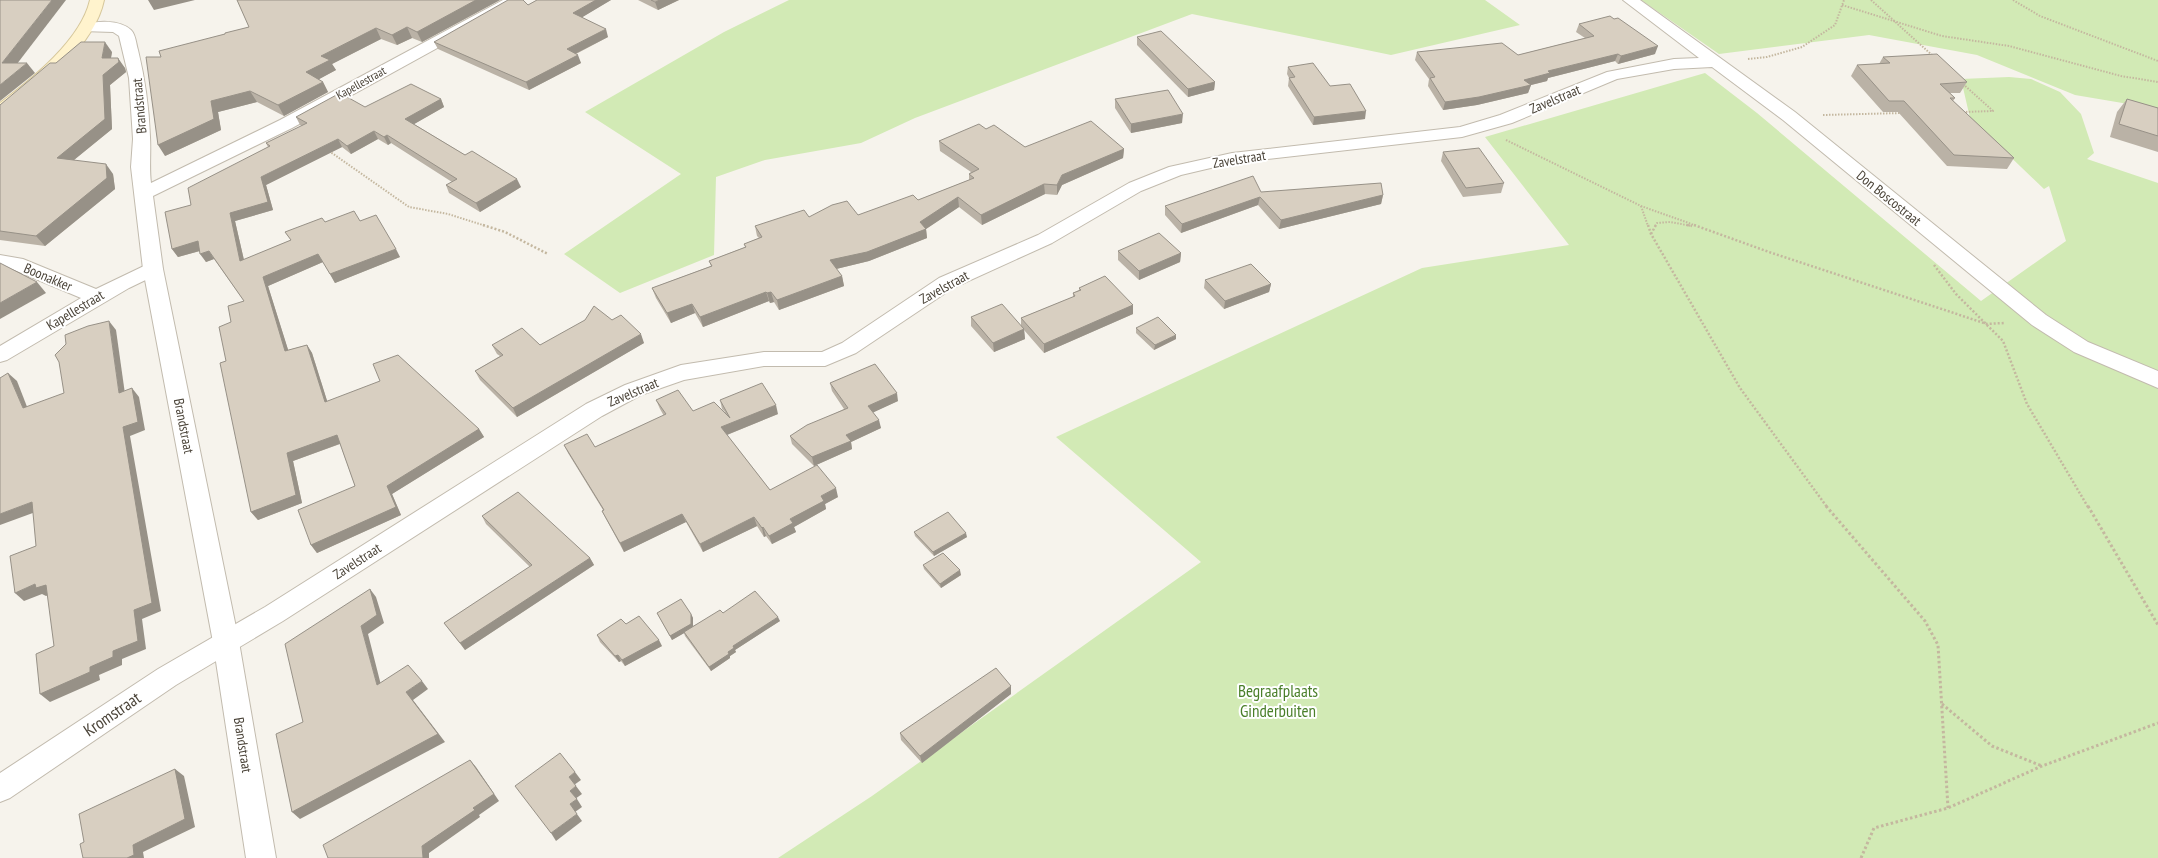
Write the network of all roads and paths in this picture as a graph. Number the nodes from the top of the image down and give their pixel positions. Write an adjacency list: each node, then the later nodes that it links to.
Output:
1 (97, 0): 9 (main road)
2 (514, 0): 21 (street, Kapellestraat)
3 (1630, 0): 12 (street, Don Boscostraat)
4 (1844, 0): 7 (path)
5 (1871, 0): 8 (path)
6 (2013, 0): 11 (path)
7 (1842, 5): 8 (path); 12 (path)
8 (1893, 20): 10 (path); 14 (path)
9 (87, 28): 15 (main road); 21 (street, Brandstraat)
10 (1934, 58)
11 (2158, 61)
12 (1716, 62): 18 (street, Don Boscostraat); 19 (street, Zavelstraat)
13 (1958, 79): 16 (path)
14 (2158, 82)
15 (0, 111)
16 (1962, 112)
17 (1907, 113): 18 (path)
18 (1789, 116): 32 (street, Don Boscostraat)
19 (1481, 128): 22 (path); 34 (street, Zavelstraat)
20 (324, 147): 25 (path)
21 (143, 194): 28 (street, Brandstraat)
22 (1642, 206): 23 (path); 24 (path)
23 (1699, 227): 24 (path); 30 (path)
24 (1651, 234): 35 (path)
25 (548, 254)
26 (0, 260): 29 (street, Boonakker)
27 (1933, 265): 30 (path)
28 (153, 270): 29 (street, Kapellestraat); 34 (street, Brandstraat)
29 (96, 298): 31 (street, Kapellestraat)
30 (1987, 324): 33 (path)
31 (0, 355)
32 (2158, 380)
33 (2158, 625)
34 (226, 642): 38 (street, Kromstraat); 40 (street, Brandstraat)
35 (1941, 704): 37 (path); 39 (path)
36 (2158, 723): 37 (path)
37 (2042, 766): 39 (path)
38 (0, 789)
39 (1948, 808): 41 (path)
40 (261, 858)
41 (1861, 858)

